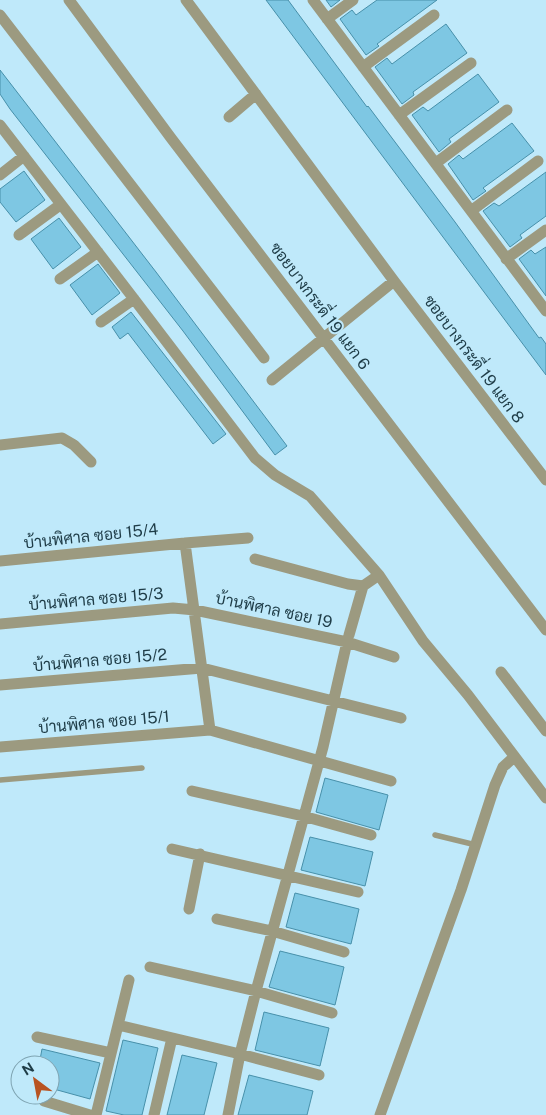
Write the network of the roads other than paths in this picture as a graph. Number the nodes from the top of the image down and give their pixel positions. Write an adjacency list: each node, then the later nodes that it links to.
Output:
1 (69, 0): 30 (street, ซอยบางกระดี่ 19 แยก 6)
2 (186, 0): 10 (street)
3 (313, 0): 7 (street)
4 (353, 0): 7 (street)
5 (0, 15): 31 (street)
6 (434, 15): 9 (street)
7 (327, 19): 9 (street)
8 (471, 63): 12 (street)
9 (363, 67): 12 (street)
10 (256, 94): 13 (street); 26 (street)
11 (508, 110): 17 (street)
12 (399, 115): 17 (street)
13 (229, 117)
14 (0, 126): 15 (street)
15 (24, 156): 18 (street); 19 (street)
16 (538, 161): 20 (street)
17 (436, 163): 20 (street)
18 (0, 175)
19 (60, 205): 22 (street); 23 (street)
20 (471, 212): 24 (street)
21 (546, 230): 24 (street)
22 (19, 235)
23 (98, 252): 25 (street); 27 (street)
24 (506, 259): 28 (street)
25 (60, 280)
26 (394, 281): 30 (street); 35 (street, ซอยบางกระดี่ 19 แยก 8)
27 (134, 298): 29 (street); 40 (street)
28 (545, 307)
29 (101, 322)
30 (324, 338): 32 (street); 44 (street, ซอยบางกระดี่ 19 แยก 6)
31 (264, 358)
32 (272, 380)
33 (0, 445): 34 (street)
34 (91, 462)
35 (546, 480)
36 (248, 538): 37 (street, บ้านพิศาล ซอย 15/4)
37 (185, 543): 39 (street, บ้านพิศาล ซอย 15/4); 42 (street)
38 (255, 559): 41 (street)
39 (0, 561)
40 (379, 575): 41 (street); 55 (street)
41 (363, 586): 45 (street)
42 (195, 610): 43 (street, บ้านพิศาล ซอย 15/3); 45 (street, บ้านพิศาล ซอย 19); 47 (street)
43 (0, 624)
44 (546, 630)
45 (348, 639): 46 (street, บ้านพิศาล ซอย 19); 50 (street)
46 (394, 657)
47 (202, 668): 49 (street, บ้านพิศาล ซอย 15/2); 50 (street, บ้านพิศาล ซอย 15/2); 52 (street)
48 (501, 672): 53 (street)
49 (0, 685)
50 (334, 701): 51 (street, บ้านพิศาล ซอย 15/2); 56 (street)
51 (401, 718)
52 (210, 730): 54 (street, บ้านพิศาล ซอย 15/1); 56 (street, บ้านพิศาล ซอย 15/1)
53 (546, 731)
54 (0, 747)
55 (514, 757): 61 (street); 65 (street)
56 (320, 760): 59 (street, บ้านพิศาล ซอย 15/1); 62 (street)
57 (142, 768): 58 (lane)
58 (0, 780)
59 (391, 781)
60 (192, 791): 62 (street)
61 (546, 798)
62 (303, 816): 63 (street); 68 (street)
63 (371, 834)
64 (435, 835): 65 (lane)
65 (476, 845): 89 (street)
66 (172, 849): 67 (street)
67 (200, 854): 68 (street); 70 (street)
68 (287, 876): 69 (street); 72 (street)
69 (358, 892)
70 (189, 909)
71 (218, 919): 72 (street)
72 (272, 931): 73 (street); 76 (street)
73 (344, 952)
74 (150, 968): 76 (street)
75 (129, 980): 78 (street)
76 (256, 991): 77 (street); 82 (street)
77 (332, 1013)
78 (118, 1025): 80 (street); 81 (street)
79 (38, 1037): 81 (street)
80 (172, 1038): 82 (street); 87 (street)
81 (111, 1053): 86 (street)
82 (240, 1054): 83 (street); 88 (street)
83 (319, 1075)
84 (55, 1105): 85 (street)
85 (90, 1115)
86 (96, 1115)
87 (154, 1115)
88 (228, 1115)
89 (380, 1115)

